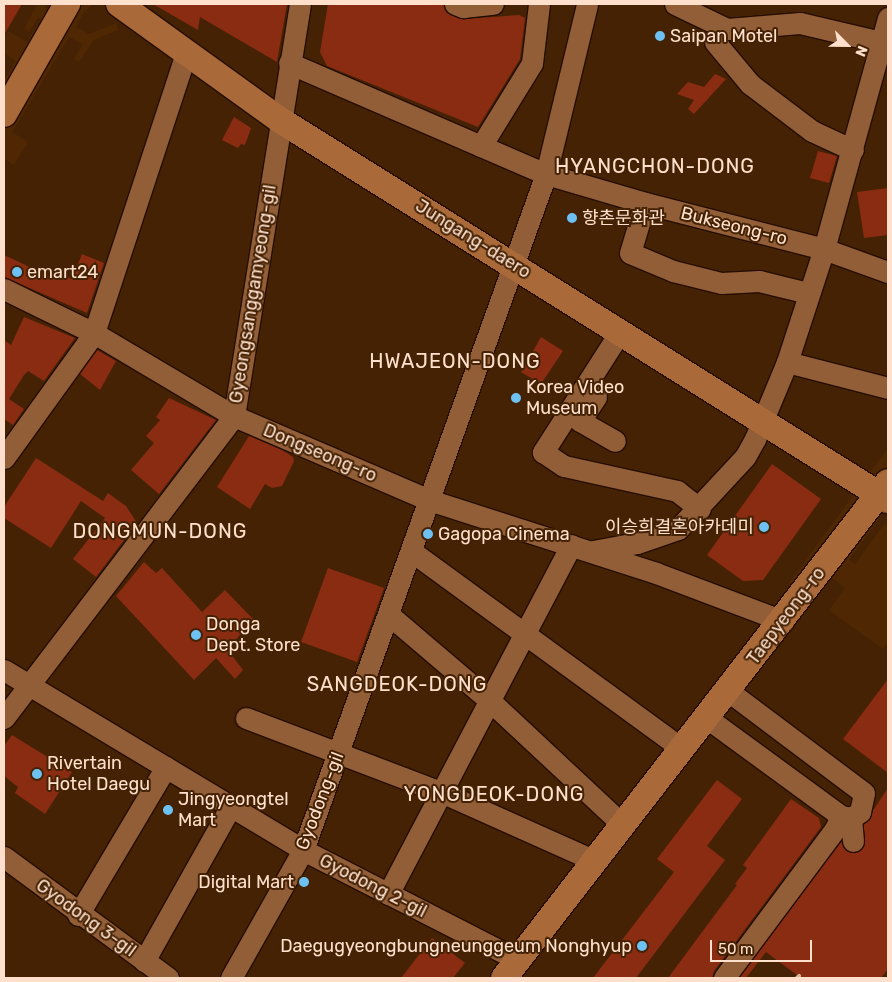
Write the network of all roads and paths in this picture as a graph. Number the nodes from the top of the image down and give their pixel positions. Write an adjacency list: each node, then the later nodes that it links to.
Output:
1 (68, 4): 14 (main road)
2 (118, 4): 12 (main road, Jungang-daero)
3 (300, 4): 13 (street, Gyeongsanggamyeong-gil)
4 (455, 4): 5 (street)
5 (493, 4)
6 (539, 4): 16 (street)
7 (587, 4): 18 (street, Gyodong-gil)
8 (684, 5): 11 (street)
9 (888, 18): 11 (street)
10 (715, 42): 17 (street)
11 (881, 42): 17 (street)
12 (186, 53): 15 (main road, Jungang-daero); 25 (street)
13 (288, 63): 15 (street, Gyeongsanggamyeong-gil); 16 (street)
14 (4, 114)
15 (280, 120): 21 (main road, Jungang-daero); 29 (street, Gyeongsanggamyeong-gil)
16 (481, 146): 18 (street)
17 (853, 150): 20 (street)
18 (546, 174): 19 (street, Bukseong-ro); 21 (street, Gyodong-gil)
19 (645, 204): 20 (street, Bukseong-ro); 24 (street)
20 (824, 249): 22 (street); 24 (street)
21 (514, 264): 26 (main road, Jungang-daero); 34 (street, Gyodong-gil)
22 (888, 272)
23 (4, 289): 25 (street, Dongseong-ro)
24 (808, 293): 27 (street)
25 (94, 333): 29 (street, Dongseong-ro); 32 (street)
26 (626, 336): 30 (main road, Jungang-daero); 31 (street); 35 (street)
27 (787, 362): 28 (street); 30 (street)
28 (888, 388)
29 (234, 416): 34 (street, Dongseong-ro); 42 (street, Gyeongsanggamyeong-gil)
30 (762, 424): 33 (main road, Jungang-daero); 35 (street)
31 (615, 441)
32 (4, 458)
33 (885, 492): 39 (main road, Taepyeong-ro)
34 (429, 500): 36 (street, Dongseong-ro); 37 (street, Gyodong-gil)
35 (700, 509): 36 (street)
36 (580, 548): 39 (street, Dongseong-ro); 40 (street)
37 (411, 551): 38 (street, Gyodong-gil); 40 (street)
38 (388, 614): 44 (street); 50 (street, Gyodong-gil)
39 (782, 621): 43 (main road, Taepyeong-ro)
40 (523, 634): 44 (street); 49 (street)
41 (4, 670): 42 (street, Gyodong 2-gil)
42 (29, 684): 45 (street, Gyeongsanggamyeong-gil); 51 (street, Gyodong 2-gil)
43 (728, 691): 47 (main road, Taepyeong-ro); 52 (street)
44 (488, 700): 53 (street); 56 (street)
45 (4, 718)
46 (246, 718): 50 (street)
47 (706, 718): 49 (main road, Taepyeong-ro); 52 (street)
48 (771, 740): 52 (street)
49 (682, 749): 56 (main road, Taepyeong-ro)
50 (338, 752): 53 (street); 58 (street, Gyodong-gil)
51 (166, 767): 54 (street, Gyodong 2-gil); 62 (street)
52 (823, 782): 55 (street); 55 (street)
53 (441, 792): 60 (street); 61 (street)
54 (230, 808): 58 (street, Gyodong 2-gil); 63 (street)
55 (846, 817): 57 (street); 67 (street)
56 (623, 825): 60 (main road, Taepyeong-ro)
57 (854, 841)
58 (303, 850): 61 (street, Gyodong 2-gil); 66 (street, Gyodong-gil)
59 (4, 857): 62 (street, Gyodong 3-gil)
60 (596, 861): 64 (main road, Taepyeong-ro)
61 (388, 894): 64 (street, Gyodong 2-gil)
62 (78, 915): 63 (street, Gyodong 3-gil)
63 (144, 961): 65 (street, Gyodong 3-gil)
64 (511, 969)
65 (168, 978)
66 (231, 978)
67 (724, 978)

